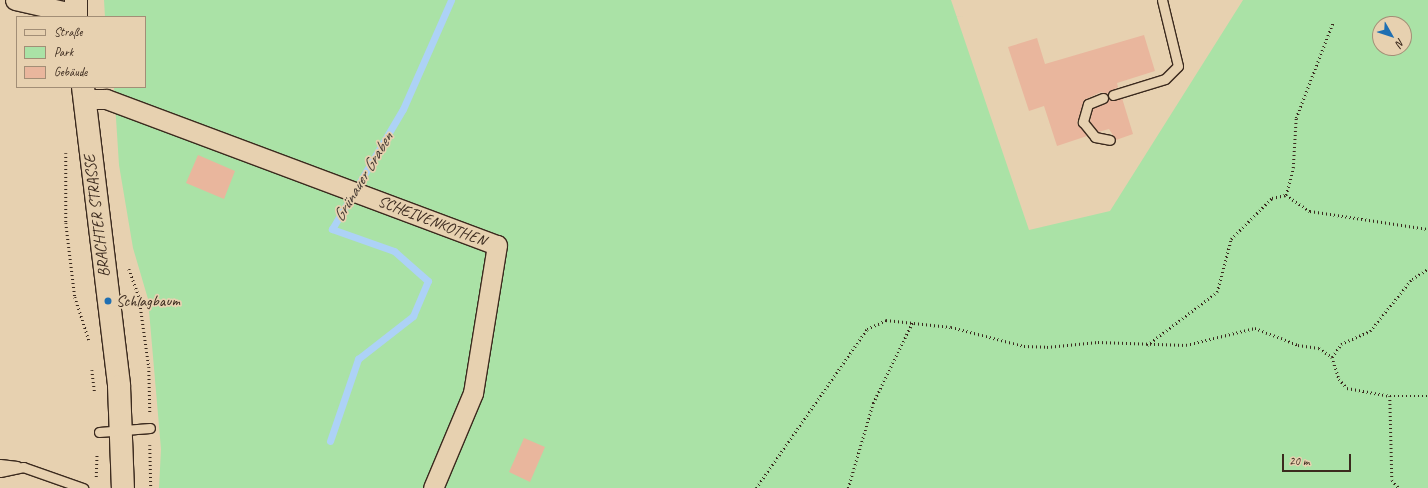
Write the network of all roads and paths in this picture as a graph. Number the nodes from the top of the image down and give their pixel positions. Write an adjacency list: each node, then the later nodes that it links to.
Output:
1 (15, 0): 3 (street)
2 (1162, 0): 6 (lane)
3 (76, 10)
4 (1333, 22): 10 (path)
5 (83, 93): 22 (main road, BRACHTER STRASSE); 31 (street, SCHEIVENKOTHEN)
6 (1113, 95)
7 (1102, 98): 8 (lane)
8 (1110, 140)
9 (66, 145): 16 (path)
10 (1286, 194): 11 (path); 15 (path)
11 (1428, 229)
12 (129, 267): 21 (path)
13 (1428, 269): 17 (path)
14 (913, 321): 15 (path); 32 (path); 33 (path)
15 (1147, 345): 17 (path)
16 (90, 346)
17 (1332, 357): 19 (path)
18 (91, 362): 23 (path)
19 (1390, 396): 20 (path); 34 (path)
20 (1428, 396)
21 (150, 428): 22 (lane); 30 (path)
22 (123, 430): 23 (lane); 29 (main road, BRACHTER STRASSE)
23 (99, 432): 27 (path)
24 (0, 464): 25 (lane)
25 (23, 467): 26 (lane); 28 (lane)
26 (0, 472)
27 (95, 481)
28 (83, 488)
29 (123, 488)
30 (151, 488)
31 (433, 488)
32 (756, 488)
33 (848, 488)
34 (1399, 488)

